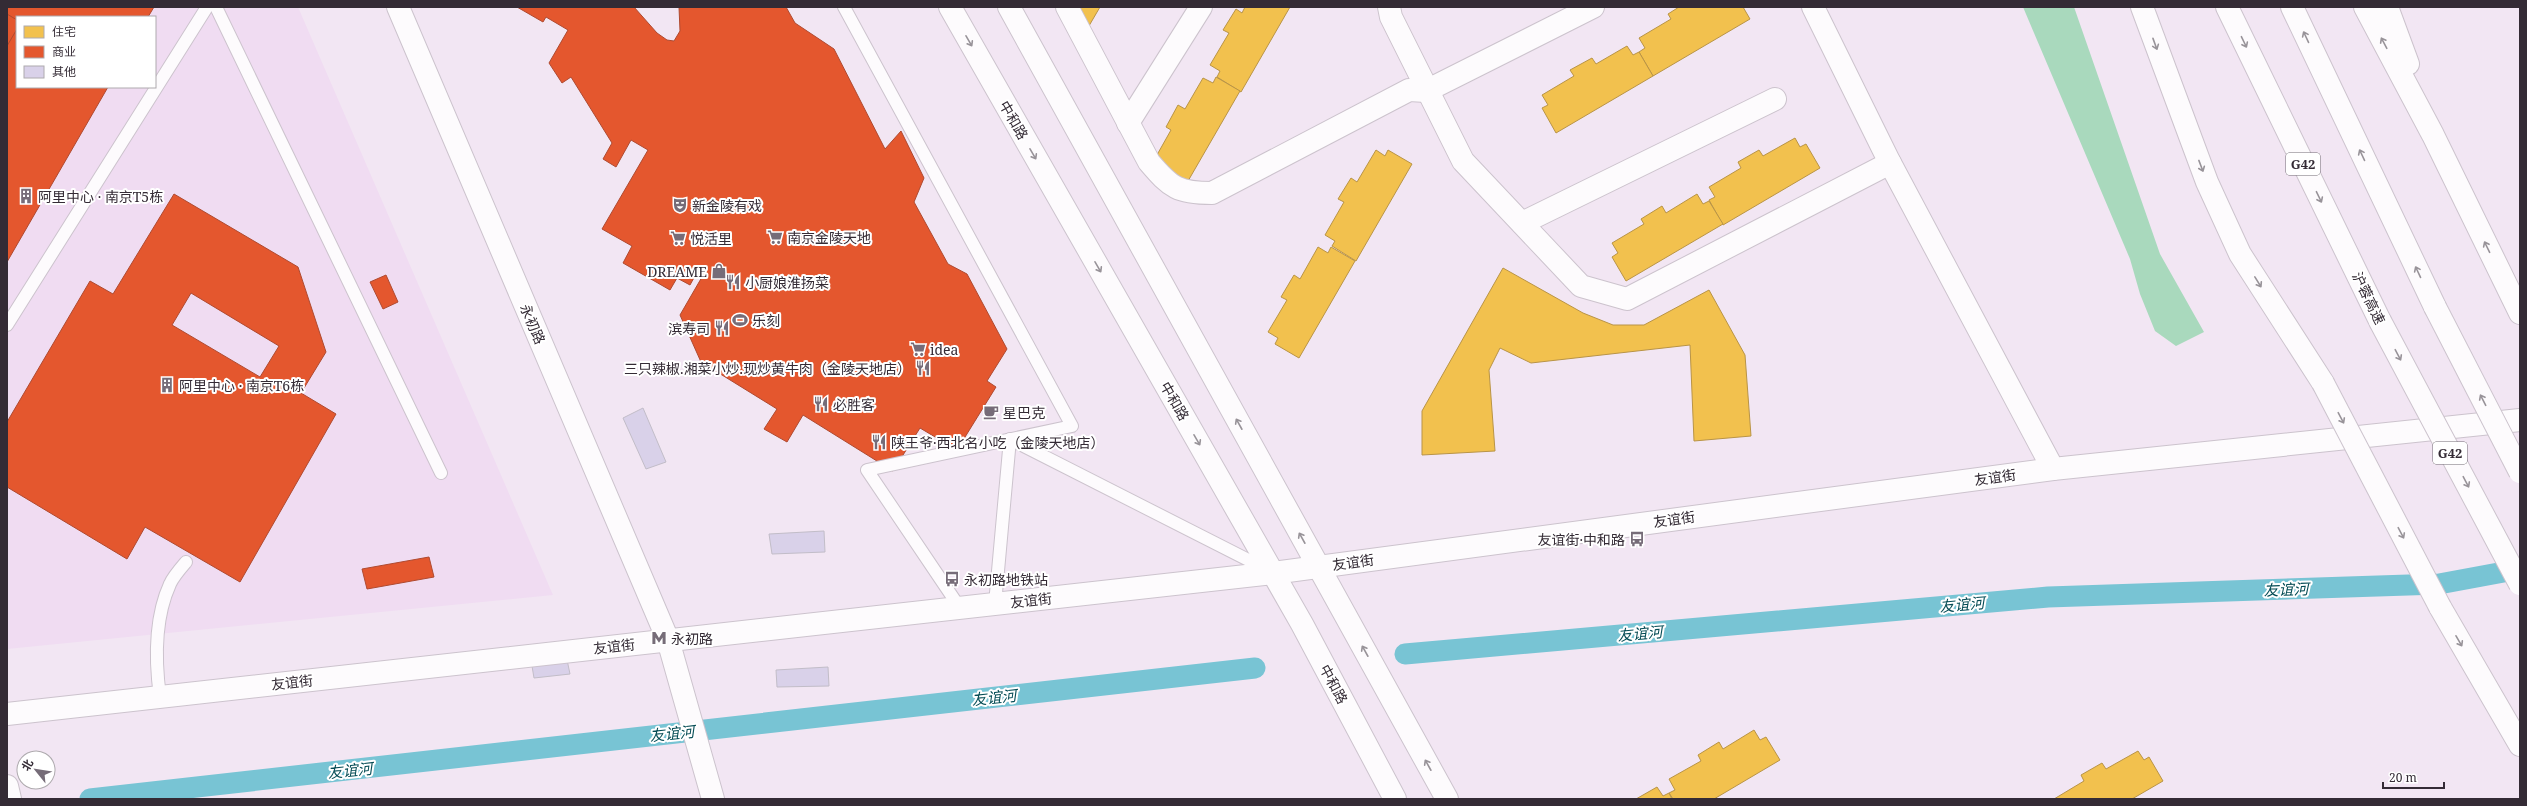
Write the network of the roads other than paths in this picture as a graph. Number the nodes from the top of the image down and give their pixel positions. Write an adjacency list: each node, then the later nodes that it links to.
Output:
1 (207, 7): 24 (lane)
2 (216, 7): 28 (lane)
3 (398, 7): 35 (main road, 永初路)
4 (844, 7): 34 (lane)
5 (950, 7): 31 (main road, 中和路, one-way to 31)
6 (1009, 7): 30 (main road, one-way to 6)
7 (1067, 7): 19 (main road)
8 (1201, 7): 19 (main road)
9 (1389, 7): 17 (main road)
10 (1593, 7): 17 (main road)
11 (1813, 7): 21 (main road)
12 (2142, 7): 38 (main road, one-way to 38, bridge)
13 (2227, 7): 32 (main road, 沪蓉高速 / G42, one-way to 32, bridge)
14 (2292, 7): 27 (main road, one-way to 14, bridge)
15 (2365, 7): 20 (main road, one-way to 15)
16 (2388, 7): 20 (main road)
17 (1426, 91): 19 (main road); 22 (main road)
18 (1774, 99): 22 (main road)
19 (1128, 123)
20 (2433, 135): 23 (main road, one-way to 20)
21 (1890, 163): 22 (main road); 26 (main road)
22 (1522, 223)
23 (2520, 313)
24 (7, 325)
25 (2520, 420): 26 (main road, 友谊街)
26 (2053, 469): 30 (main road, 友谊街)
27 (2520, 472)
28 (441, 473)
29 (186, 562): 36 (lane)
30 (1318, 567): 31 (main road, 友谊街); 43 (main road, one-way to 30)
31 (1273, 573): 33 (main road, 友谊街); 33 (lane); 42 (main road, 中和路)
32 (2520, 584)
33 (996, 604): 34 (main road, 友谊街)
34 (960, 608): 35 (main road, 友谊街)
35 (668, 640): 36 (main road, 友谊街); 41 (main road, 永初路)
36 (160, 697): 37 (main road, 友谊街)
37 (8, 712)
38 (2520, 745)
39 (7, 786): 40 (main road)
40 (10, 799)
41 (713, 799)
42 (1395, 799)
43 (1447, 799)

